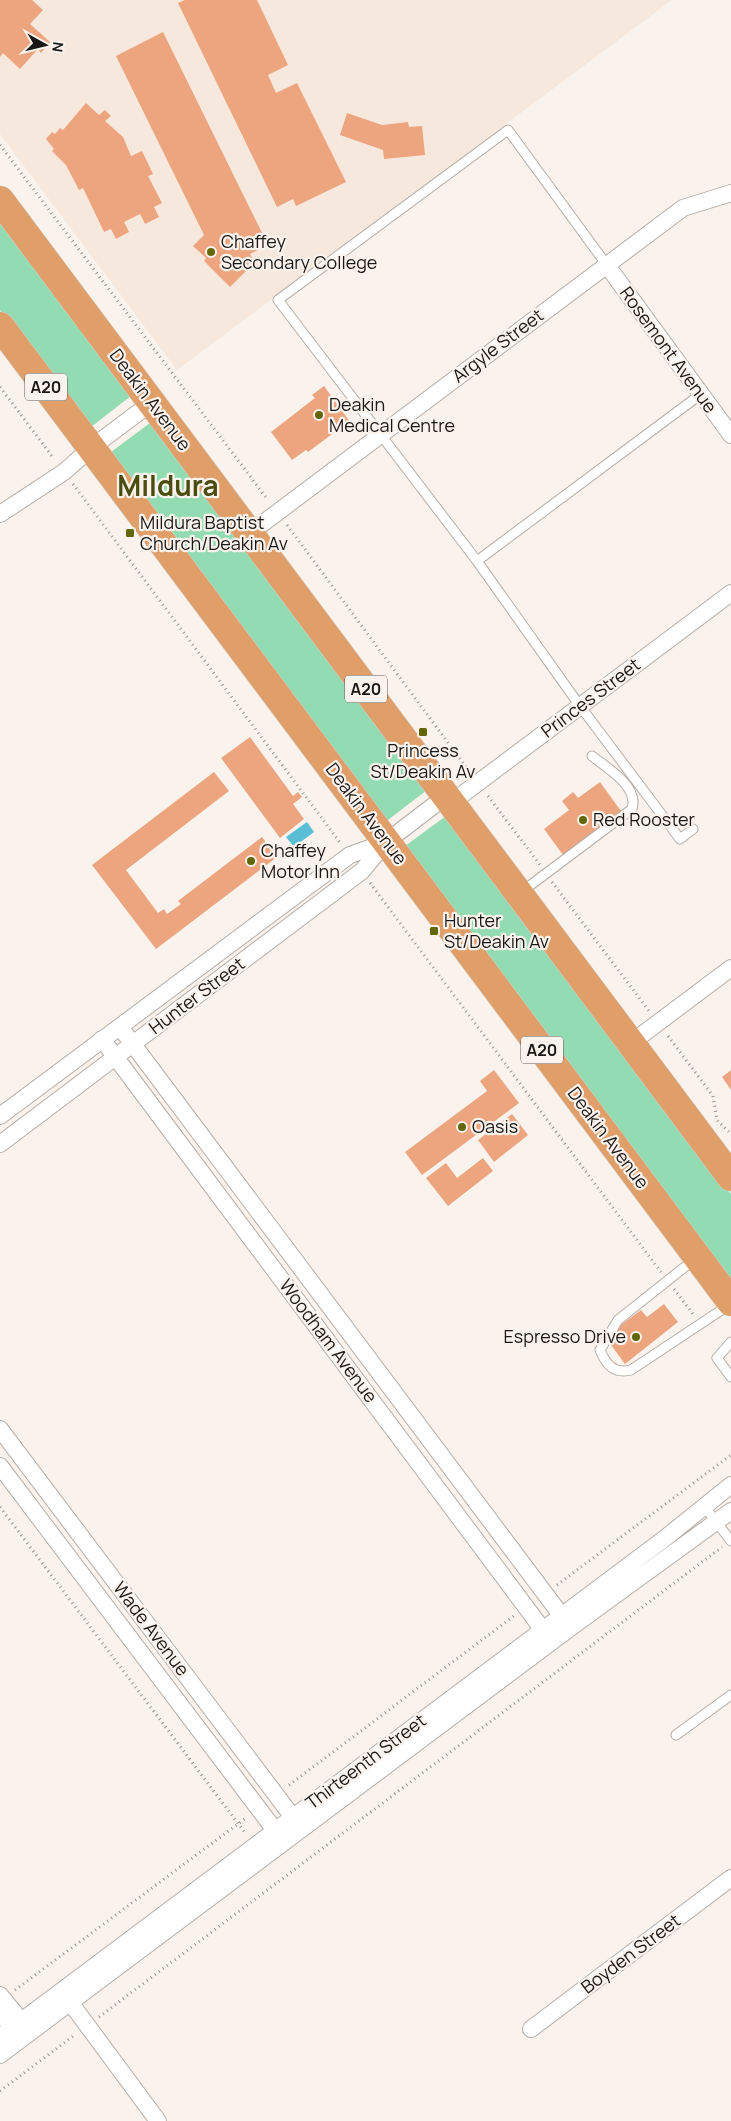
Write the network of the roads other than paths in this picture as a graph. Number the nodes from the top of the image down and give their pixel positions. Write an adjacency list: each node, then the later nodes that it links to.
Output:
1 (731, 193): 3 (street, Argyle Street)
2 (0, 200): 6 (highway, Deakin Avenue / A20)
3 (606, 264): 5 (street, Rosemont Avenue); 7 (street, Argyle Street); 7 (lane)
4 (0, 326): 9 (highway, Deakin Avenue / A20)
5 (701, 394): 8 (street, Rosemont Avenue); 12 (lane)
6 (151, 403): 9 (street); 11 (highway, Deakin Avenue / A20)
7 (382, 434): 11 (street, Argyle Street); 12 (lane)
8 (731, 435)
9 (91, 448): 10 (street); 18 (highway, Deakin Avenue / A20)
10 (0, 514)
11 (250, 533): 16 (highway, Deakin Avenue / A20)
12 (477, 561): 14 (lane)
13 (731, 593): 14 (street, Princes Street)
14 (580, 706): 16 (street, Princes Street); 17 (lane)
15 (592, 756): 19 (lane)
16 (449, 800): 18 (street, Hunter Street); 19 (highway, Deakin Avenue / A20)
17 (693, 829)
18 (386, 842): 21 (street, Hunter Street); 24 (street, Hunter Street); 29 (highway, Deakin Avenue / A20)
19 (519, 894): 23 (highway, Deakin Avenue / A20)
20 (731, 968): 23 (street)
21 (120, 1027): 22 (street, Hunter Street); 24 (street, Woodham Avenue)
22 (102, 1039): 25 (street, Woodham Avenue); 26 (street, Hunter Street)
23 (631, 1043): 28 (highway, Deakin Avenue / A20)
24 (133, 1045): 25 (street, Hunter Street); 40 (street, Woodham Avenue)
25 (116, 1057): 27 (street, Hunter Street); 41 (street, Woodham Avenue)
26 (0, 1116)
27 (0, 1144)
28 (731, 1177)
29 (697, 1258): 30 (highway, Deakin Avenue / A20); 30 (lane)
30 (731, 1303)
31 (731, 1342): 32 (lane)
32 (731, 1377)
33 (0, 1429): 44 (street, Wade Avenue)
34 (0, 1466): 45 (street, Wade Avenue)
35 (731, 1485): 36 (street, Thirteenth Street)
36 (704, 1506): 38 (lane); 40 (street, Thirteenth Street)
37 (731, 1511): 38 (street, Thirteenth Street)
38 (716, 1522): 39 (lane); 40 (street, Thirteenth Street)
39 (731, 1541)
40 (566, 1622): 41 (street, Thirteenth Street)
41 (548, 1636): 44 (street, Thirteenth Street)
42 (731, 1695): 43 (lane)
43 (676, 1735)
44 (297, 1823): 45 (street, Thirteenth Street)
45 (279, 1836): 47 (street, Thirteenth Street); 47 (street, Thirteenth Street)
46 (731, 1878): 49 (street, Boyden Street)
47 (66, 1996): 50 (street, Thirteenth Street); 52 (street)
48 (1, 2002): 50 (street)
49 (531, 2030)
50 (17, 2031): 51 (street, Thirteenth Street)
51 (0, 2055)
52 (158, 2121)

